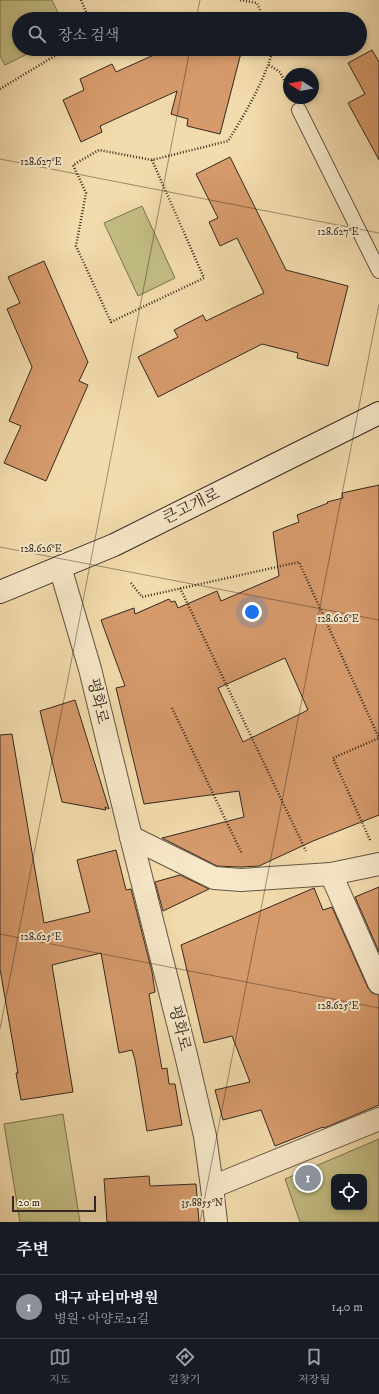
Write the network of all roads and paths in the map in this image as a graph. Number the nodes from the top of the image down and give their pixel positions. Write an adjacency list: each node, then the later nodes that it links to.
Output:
1 (80, 0): 3 (path)
2 (240, 0): 4 (path)
3 (86, 12)
4 (261, 12)
5 (54, 56): 9 (path)
6 (272, 56): 7 (path)
7 (269, 65): 8 (path); 11 (path)
8 (283, 78)
9 (0, 89)
10 (299, 110): 12 (lane)
11 (152, 160): 11 (path)
12 (379, 272)
13 (379, 413): 14 (street, 큰고개로)
14 (60, 566): 17 (street, 큰고개로); 20 (street, 평화로)
15 (131, 583): 16 (path)
16 (180, 588): 19 (path); 22 (path)
17 (0, 592)
18 (172, 708): 23 (path)
19 (379, 738): 21 (path)
20 (131, 837): 23 (street); 26 (street, 평화로)
21 (376, 854): 22 (street)
22 (324, 874): 23 (street); 24 (street)
23 (254, 879)
24 (379, 983)
25 (379, 1119): 26 (street)
26 (212, 1187): 27 (street, 평화로)
27 (216, 1222)

